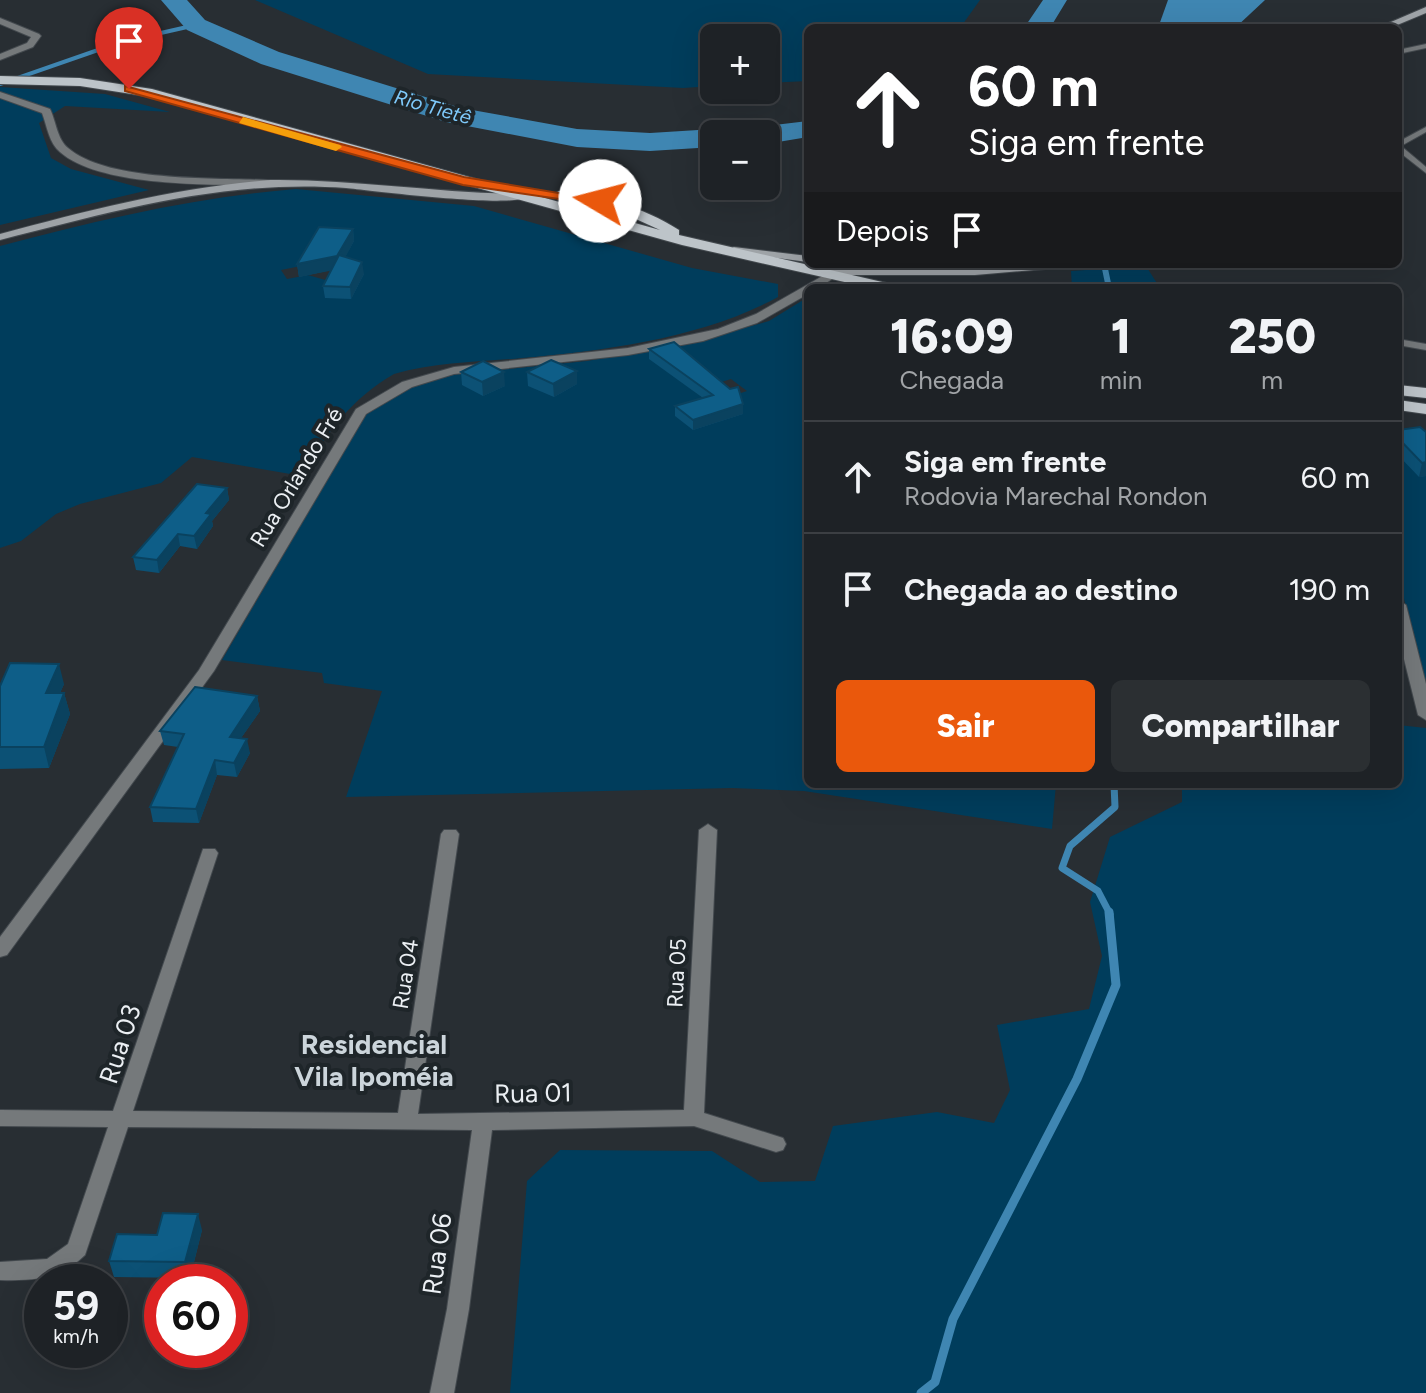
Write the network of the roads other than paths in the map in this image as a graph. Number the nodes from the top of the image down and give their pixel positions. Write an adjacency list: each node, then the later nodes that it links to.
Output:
1 (1426, 10): 3 (street)
2 (0, 21): 6 (street)
3 (1392, 24)
4 (1426, 46): 5 (lane)
5 (1402, 51)
6 (0, 57)
7 (0, 80): 13 (main road)
8 (0, 95): 14 (street)
9 (1426, 129): 10 (lane)
10 (1402, 144)
11 (1402, 150): 12 (lane)
12 (1426, 171)
13 (463, 181): 15 (main road); 16 (main road)
14 (268, 183): 15 (street); 18 (street)
15 (521, 197): 17 (main road)
16 (600, 201): 17 (main road); 19 (main road)
17 (575, 215): 19 (main road); 27 (main road)
18 (0, 237)
19 (687, 242): 20 (main road)
20 (715, 248): 21 (street); 22 (main road)
21 (804, 259)
22 (804, 267)
23 (808, 268): 27 (main road)
24 (888, 268): 26 (street)
25 (980, 268): 26 (street)
26 (914, 271): 27 (street)
27 (827, 272): 28 (street, Rua Orlando Fré); 29 (main road)
28 (814, 284)
29 (875, 284)
30 (804, 291): 42 (street, Rua Orlando Fré)
31 (1402, 343): 32 (lane)
32 (1426, 347)
33 (1402, 390): 34 (main road)
34 (1426, 393)
35 (1402, 406): 36 (main road)
36 (1426, 409)
37 (1402, 621): 38 (street)
38 (1426, 715)
39 (708, 830): 45 (street, Rua 05)
40 (450, 834): 46 (street, Rua 04)
41 (209, 853): 44 (street, Rua 03)
42 (0, 950)
43 (0, 1118): 44 (street, Rua 01)
44 (124, 1118): 46 (street, Rua 01); 49 (street, Rua 03)
45 (694, 1118): 47 (street, Rua 01); 48 (street, Rua 01)
46 (407, 1121): 47 (street, Rua 01)
47 (483, 1122): 50 (street, Rua 06)
48 (776, 1144)
49 (0, 1271)
50 (442, 1393)

